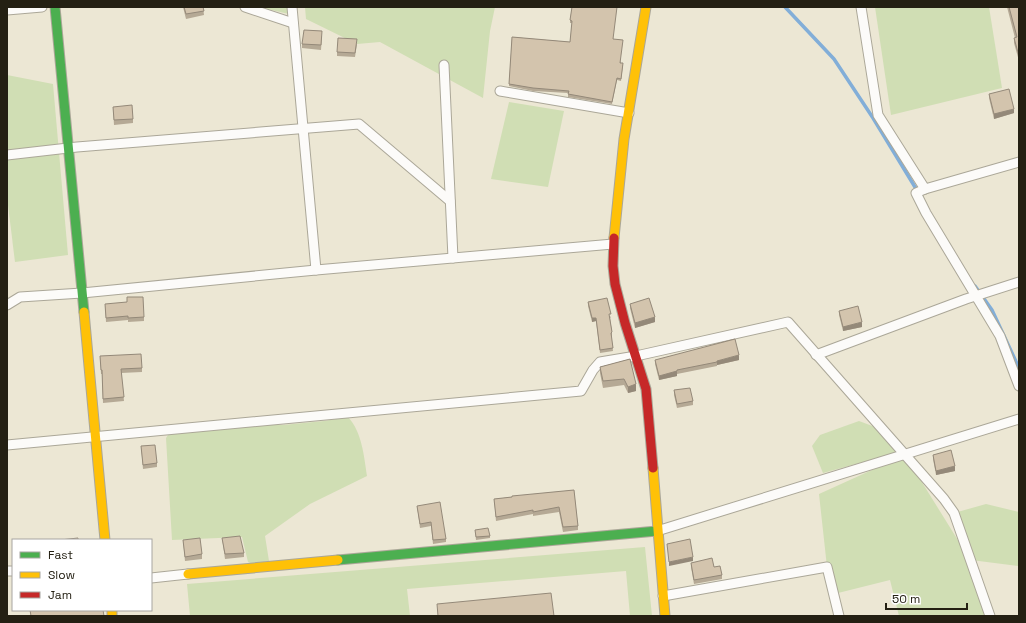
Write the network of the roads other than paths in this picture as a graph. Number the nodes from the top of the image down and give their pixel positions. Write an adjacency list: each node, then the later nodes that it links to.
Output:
1 (42, 7): 7 (street)
2 (55, 7): 13 (street)
3 (245, 7): 8 (street)
4 (292, 7): 8 (street)
5 (646, 7): 11 (street)
6 (861, 7): 16 (street)
7 (7, 10)
8 (293, 23): 12 (street)
9 (444, 65): 17 (street)
10 (500, 91): 11 (street)
11 (629, 114): 18 (street)
12 (303, 130): 13 (street); 17 (street); 20 (street)
13 (69, 148): 14 (street); 22 (street)
14 (7, 155)
15 (1019, 162): 16 (street)
16 (922, 191): 23 (street)
17 (450, 201): 19 (street)
18 (613, 244): 19 (street); 26 (street)
19 (453, 258): 20 (street)
20 (316, 270): 22 (street)
21 (1019, 282): 23 (street)
22 (82, 293): 24 (street); 29 (street)
23 (976, 296): 25 (street); 27 (street)
24 (7, 305)
25 (816, 355): 26 (street); 31 (street)
26 (636, 356): 29 (street); 32 (street)
27 (1019, 386)
28 (1019, 419): 31 (street)
29 (96, 437): 30 (street); 33 (street)
30 (7, 446)
31 (905, 454): 32 (street); 38 (street)
32 (658, 531): 34 (street); 35 (street)
33 (105, 539)
34 (152, 578)
35 (663, 596): 36 (street); 37 (street)
36 (664, 616)
37 (839, 616)
38 (990, 616)

